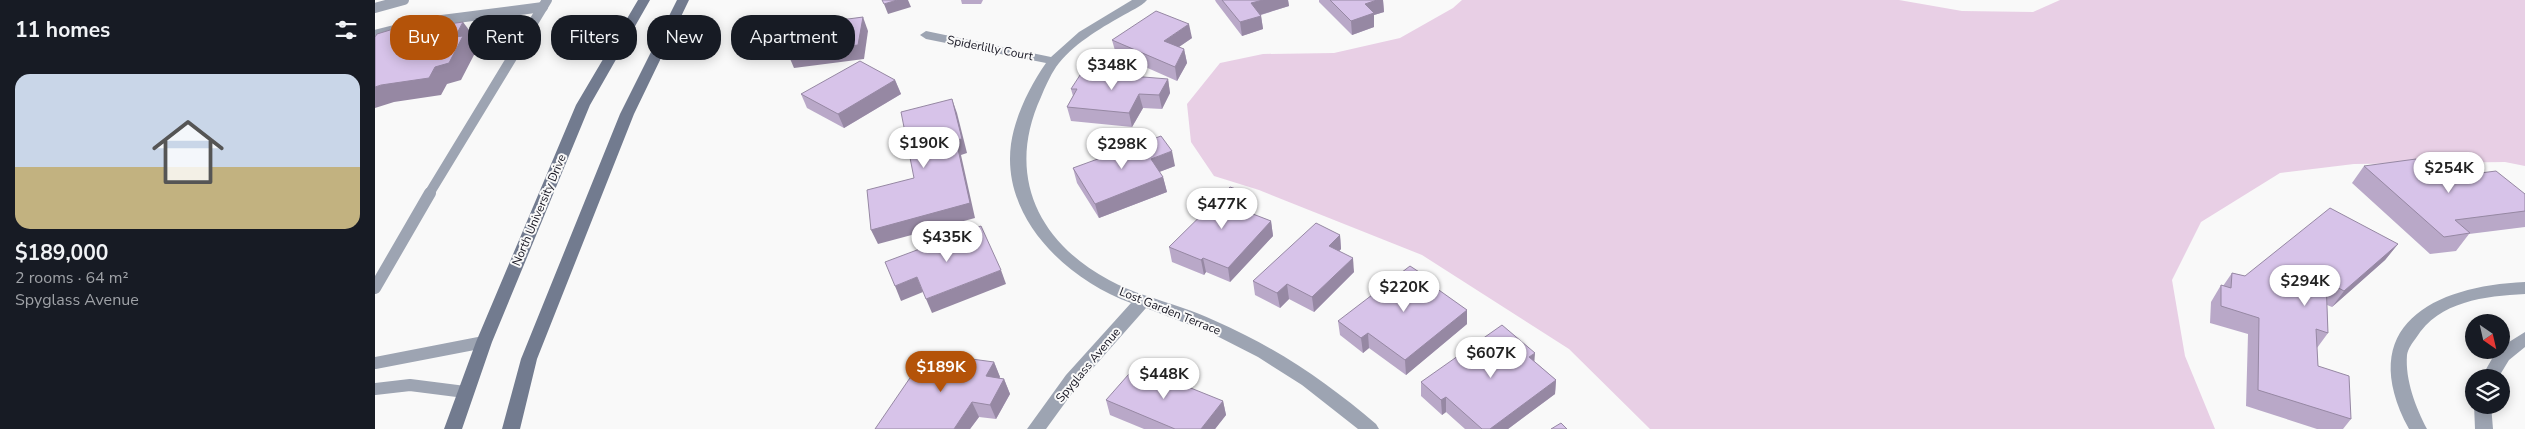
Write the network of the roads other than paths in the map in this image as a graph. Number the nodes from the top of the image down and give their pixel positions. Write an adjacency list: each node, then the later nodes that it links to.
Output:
1 (404, 0): 6 (lane)
2 (644, 0): 14 (main road, North University Drive)
3 (683, 0): 21 (main road)
4 (1141, 0): 9 (street, Lost Garden Terrace)
5 (545, 4): 7 (lane); 10 (lane)
6 (375, 8)
7 (375, 34)
8 (926, 35): 9 (street, Spiderlilly Court)
9 (1054, 61): 12 (street, Lost Garden Terrace)
10 (375, 288)
11 (2525, 288): 24 (street)
12 (1142, 302): 22 (street, Spyglass Avenue); 23 (street, Lost Garden Terrace)
13 (2525, 338): 16 (street)
14 (484, 342): 15 (lane); 18 (main road, North University Drive)
15 (375, 363)
16 (2494, 369)
17 (375, 388): 18 (lane)
18 (465, 392): 20 (main road, North University Drive)
19 (2483, 414): 25 (street)
20 (453, 429)
21 (511, 429)
22 (1036, 429)
23 (1371, 429)
24 (2418, 429)
25 (2485, 429)

